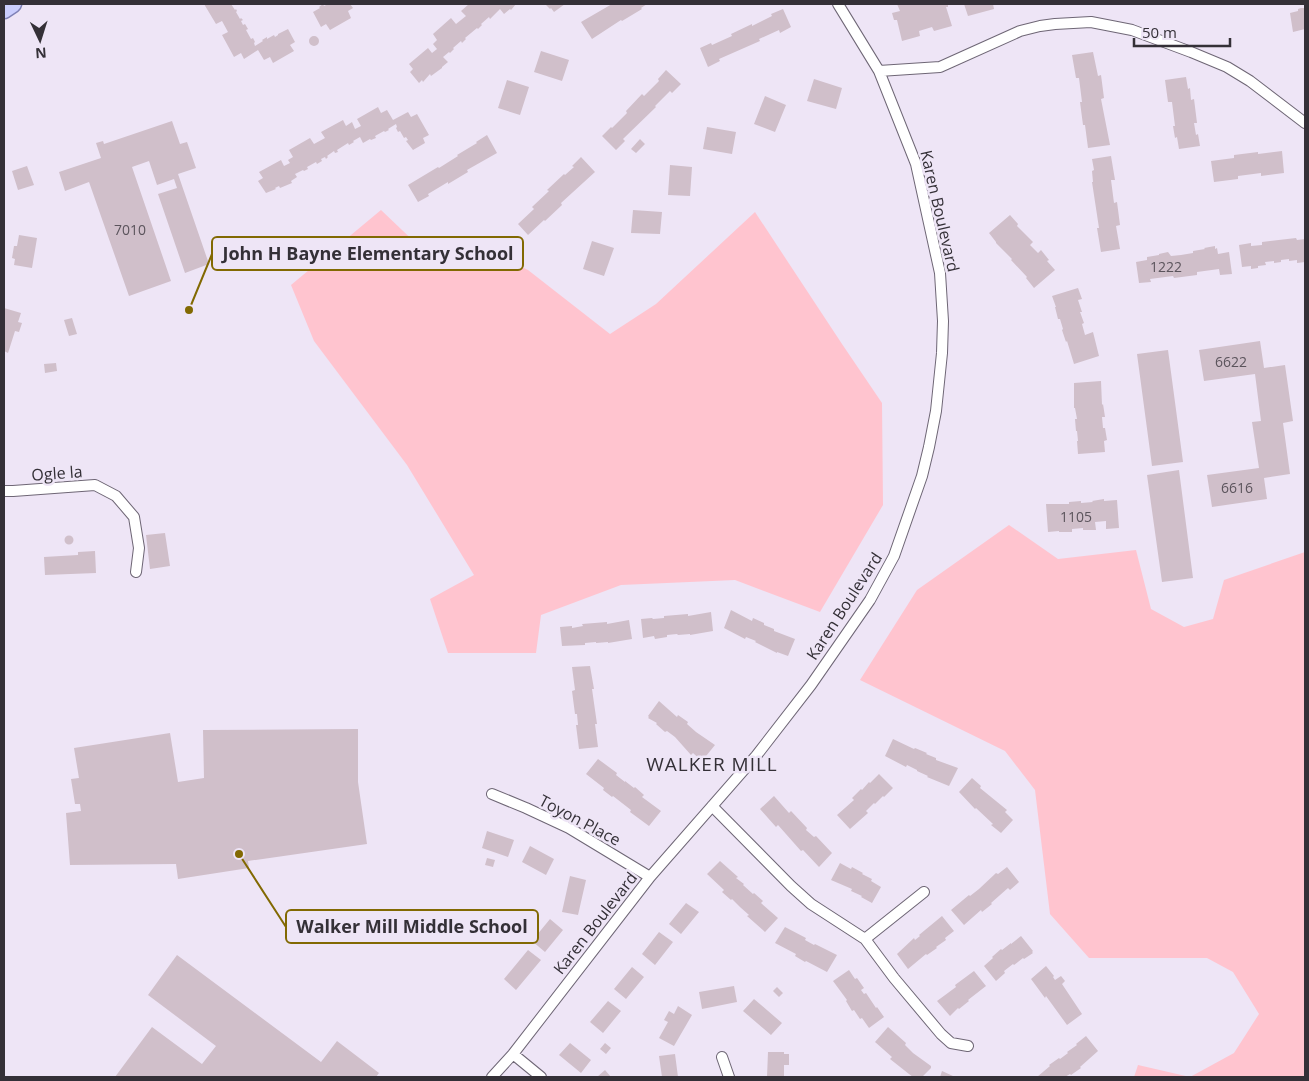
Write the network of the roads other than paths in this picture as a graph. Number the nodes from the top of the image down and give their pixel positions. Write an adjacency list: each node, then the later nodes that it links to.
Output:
1 (13, 4): 3 (main road)
2 (838, 4): 4 (street, Karen Boulevard)
3 (4, 10)
4 (879, 71): 5 (street); 9 (street, Karen Boulevard)
5 (1305, 123)
6 (4, 491): 7 (street, Ogle la)
7 (136, 572)
8 (492, 794): 10 (street, Toyon Place)
9 (712, 806): 10 (street, Karen Boulevard); 12 (street)
10 (650, 877): 14 (street, Karen Boulevard)
11 (924, 892): 12 (street)
12 (865, 939): 13 (street)
13 (968, 1046)
14 (513, 1054): 16 (street, Karen Boulevard); 17 (street)
15 (722, 1057): 18 (street)
16 (492, 1077)
17 (541, 1077)
18 (728, 1077)

